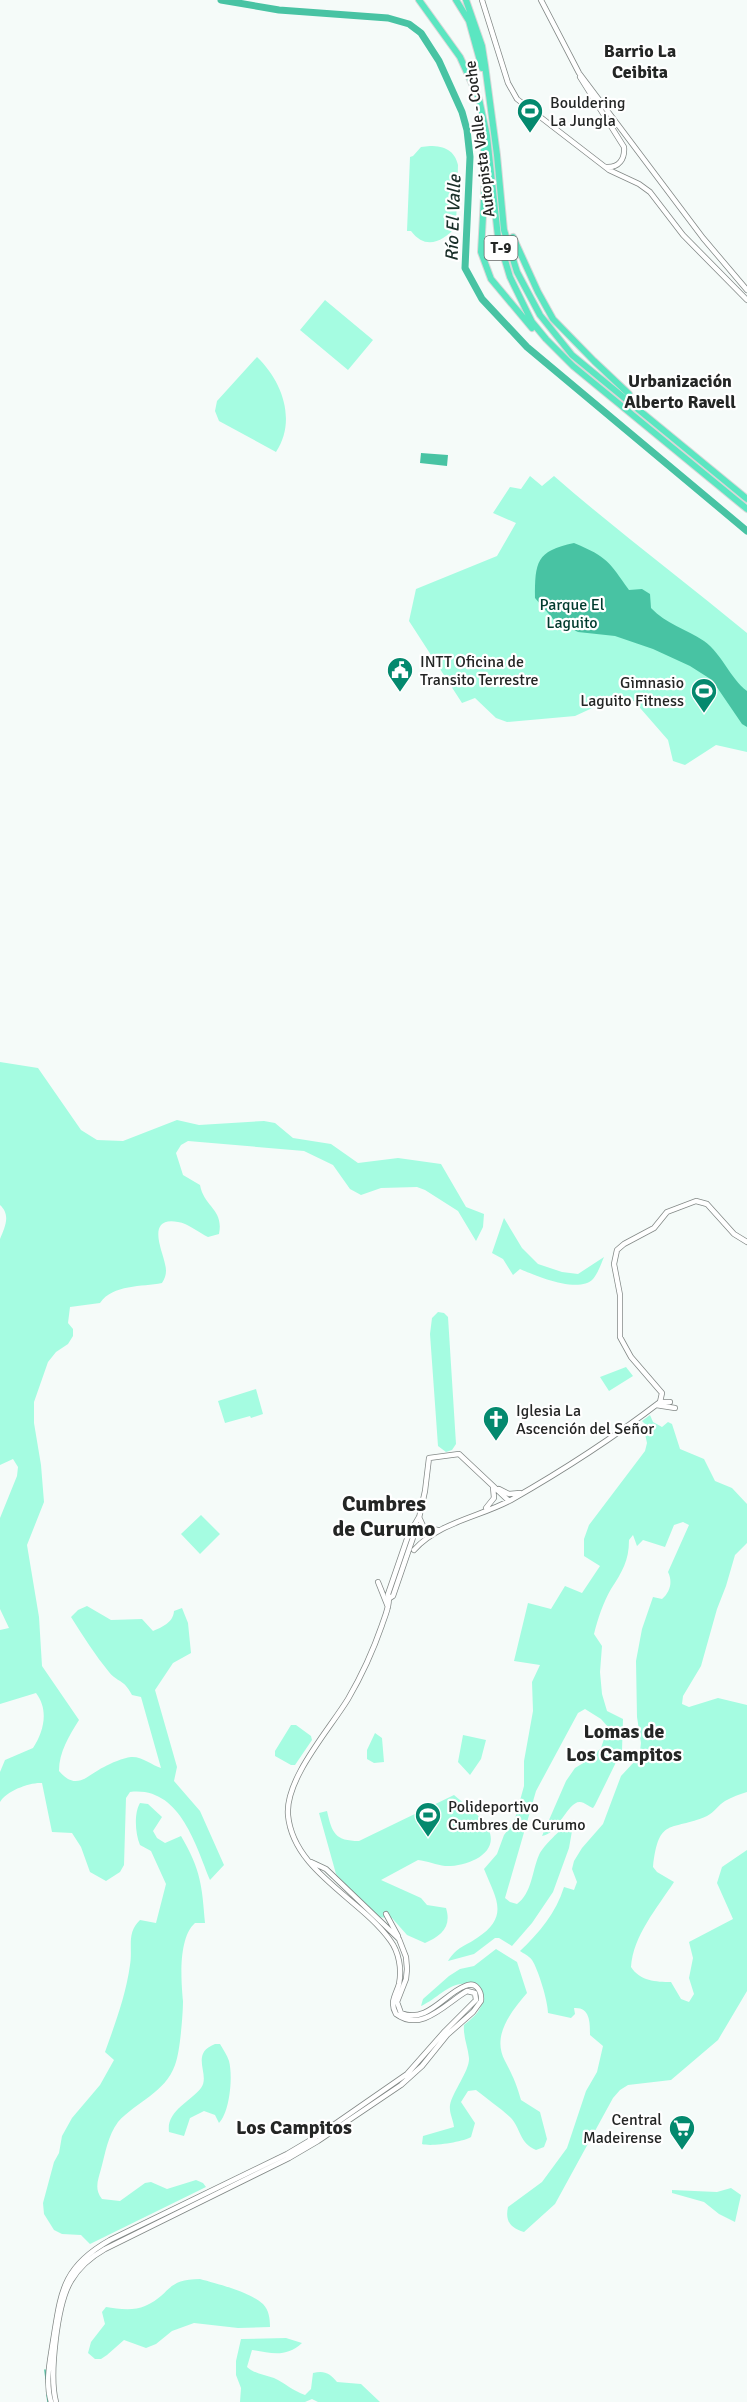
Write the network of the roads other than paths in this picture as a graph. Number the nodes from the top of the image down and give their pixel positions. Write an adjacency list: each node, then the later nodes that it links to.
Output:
1 (419, 0): 8 (highway, Autopista Valle - Coche / T-9)
2 (456, 0): 7 (highway)
3 (466, 0): 7 (highway, Autopista Valle - Coche)
4 (541, 0): 6 (main road)
5 (482, 1): 10 (main road)
6 (579, 73): 9 (main road); 13 (main road)
7 (488, 85): 16 (highway, Autopista Valle - Coche / T-9)
8 (482, 108): 15 (highway, Autopista Valle - Coche / T-9); 15 (highway, T-9)
9 (624, 157): 10 (main road); 11 (main road)
10 (604, 166): 11 (main road)
11 (620, 175): 14 (main road)
12 (513, 237): 16 (highway)
13 (747, 290)
14 (747, 300)
15 (573, 366): 18 (highway, Autopista Valle - Coche / T-9)
16 (631, 403): 17 (highway, Autopista Valle - Coche / T-9)
17 (747, 499)
18 (747, 509)
19 (747, 1242): 21 (main road)
20 (670, 1402): 21 (main road)
21 (658, 1404): 22 (main road); 24 (main road)
22 (675, 1408)
23 (490, 1482): 24 (main road); 25 (main road); 26 (main road); 27 (main road)
24 (524, 1492): 25 (main road)
25 (509, 1501): 26 (main road)
26 (476, 1514): 28 (main road)
27 (419, 1517): 28 (main road); 31 (main road)
28 (441, 1530): 29 (main road)
29 (414, 1550)
30 (412, 1556): 31 (main road)
31 (403, 1558): 33 (main road)
32 (378, 1582): 33 (main road)
33 (388, 1607): 34 (main road)
34 (310, 1861): 36 (main road); 37 (main road)
35 (386, 1914): 36 (main road)
36 (399, 1939): 38 (main road)
37 (51, 2402)
38 (56, 2402)

